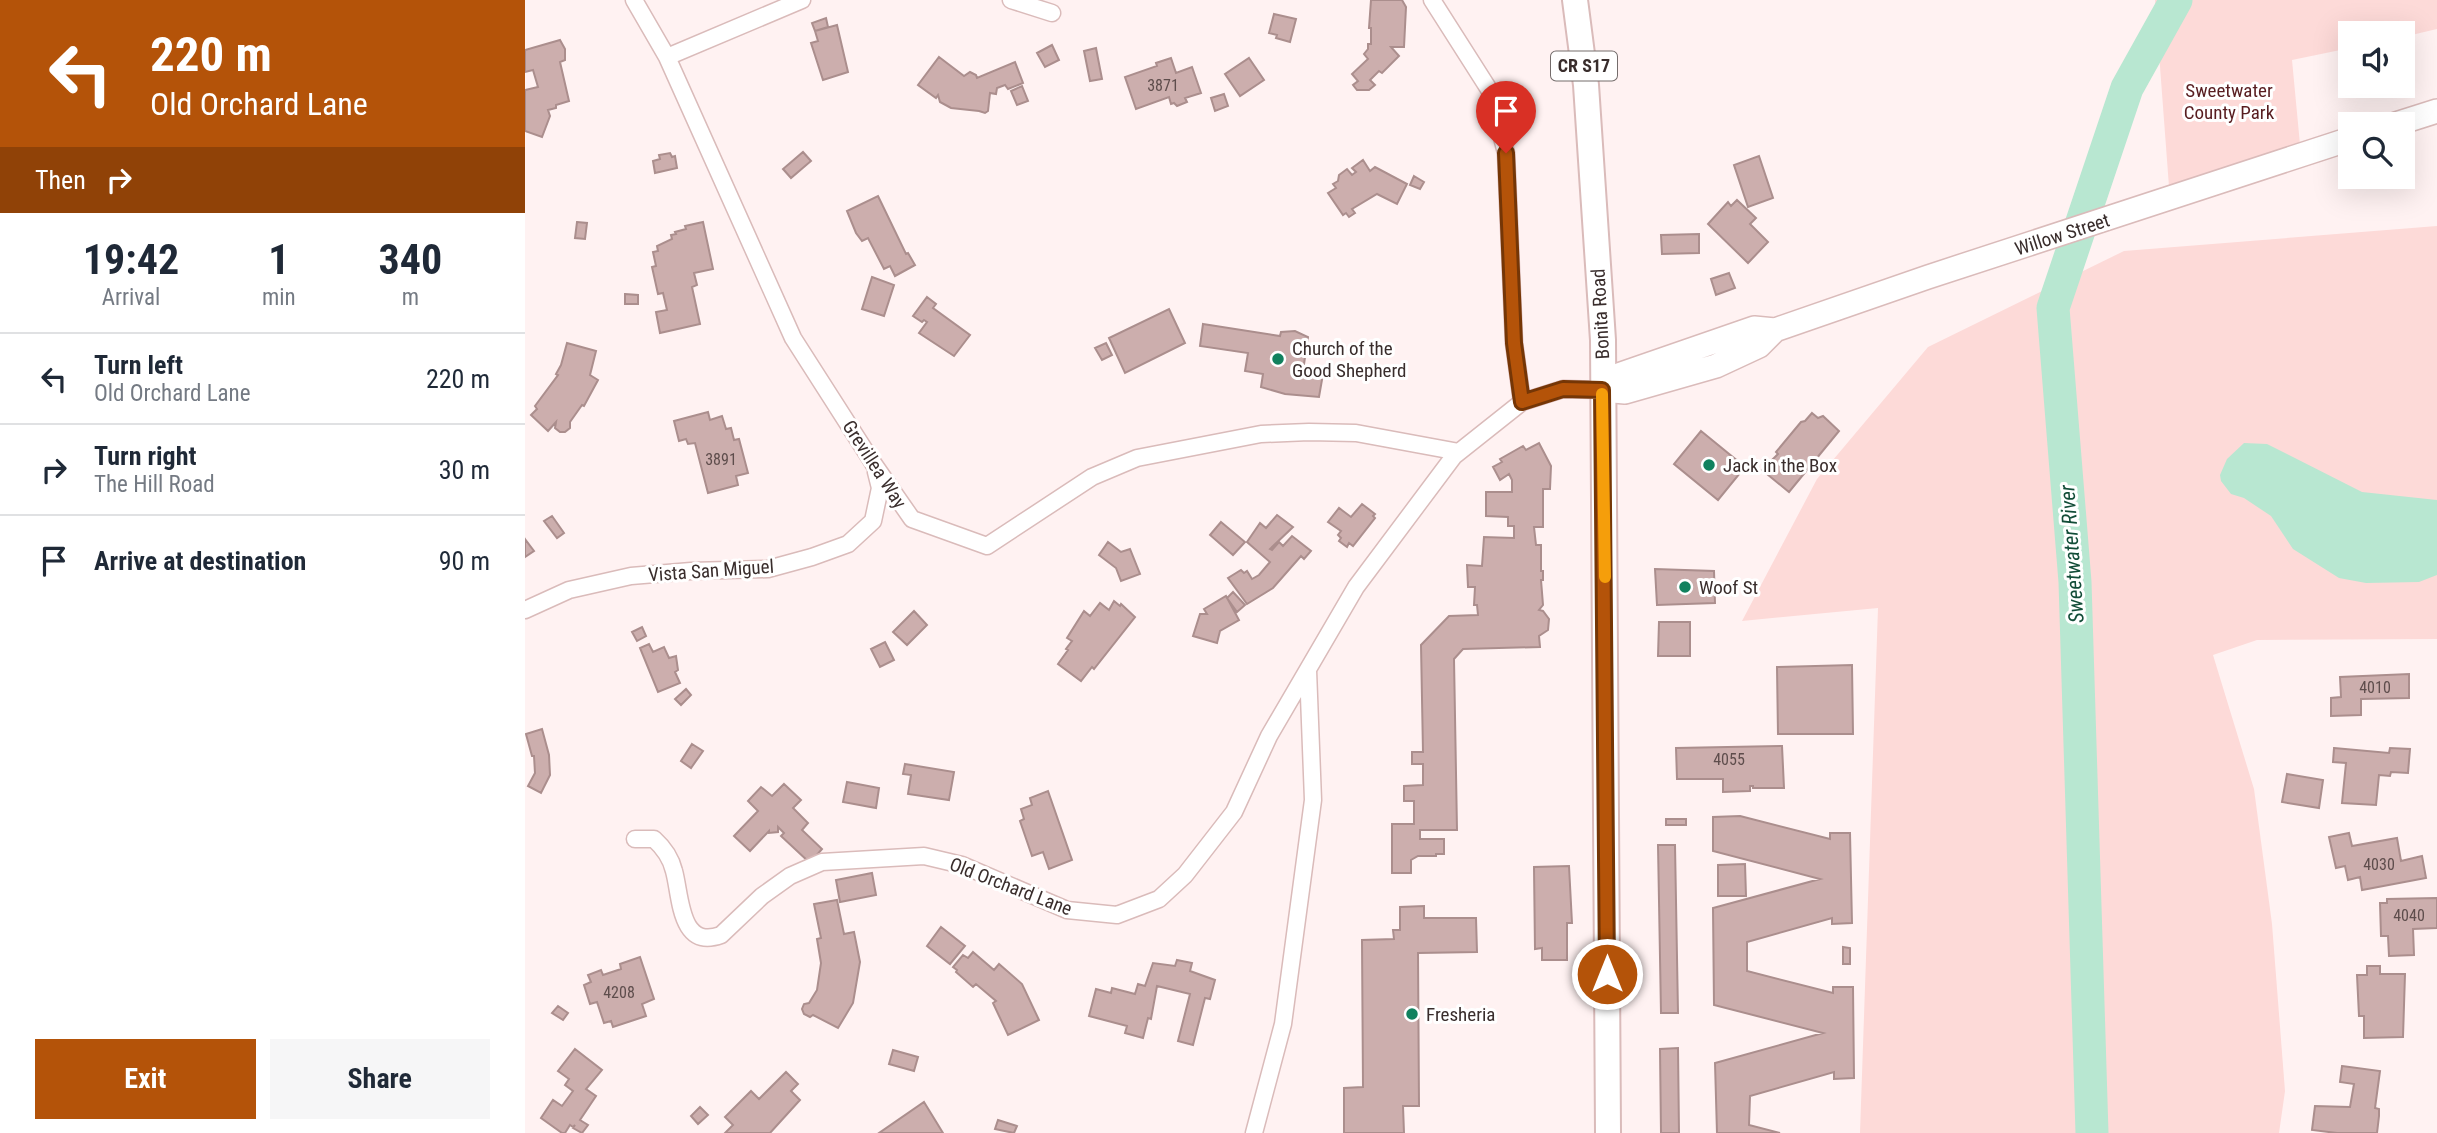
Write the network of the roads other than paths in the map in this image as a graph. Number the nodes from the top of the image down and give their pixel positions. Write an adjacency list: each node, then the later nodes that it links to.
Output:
1 (634, 0): 7 (street, Grevillea Way)
2 (802, 0): 7 (street)
3 (1011, 0): 6 (street)
4 (1432, 0): 12 (street)
5 (1575, 0): 11 (main road, Bonita Road / CR S17)
6 (1052, 13)
7 (667, 57): 14 (street, Grevillea Way)
8 (2437, 111): 9 (main road)
9 (2415, 118)
10 (2338, 143): 11 (main road, Willow Street)
11 (1602, 390): 12 (street, Old Orchard Lane); 19 (main road, Bonita Road / CR S17)
12 (1522, 402): 13 (street, Old Orchard Lane)
13 (1459, 452): 14 (street, Grevillea Way); 16 (street, Old Orchard Lane)
14 (873, 463): 15 (street, Vista San Miguel)
15 (525, 610)
16 (1308, 670): 17 (street, Old Orchard Lane); 18 (street)
17 (635, 839)
18 (1254, 1133)
19 (1608, 1133)

